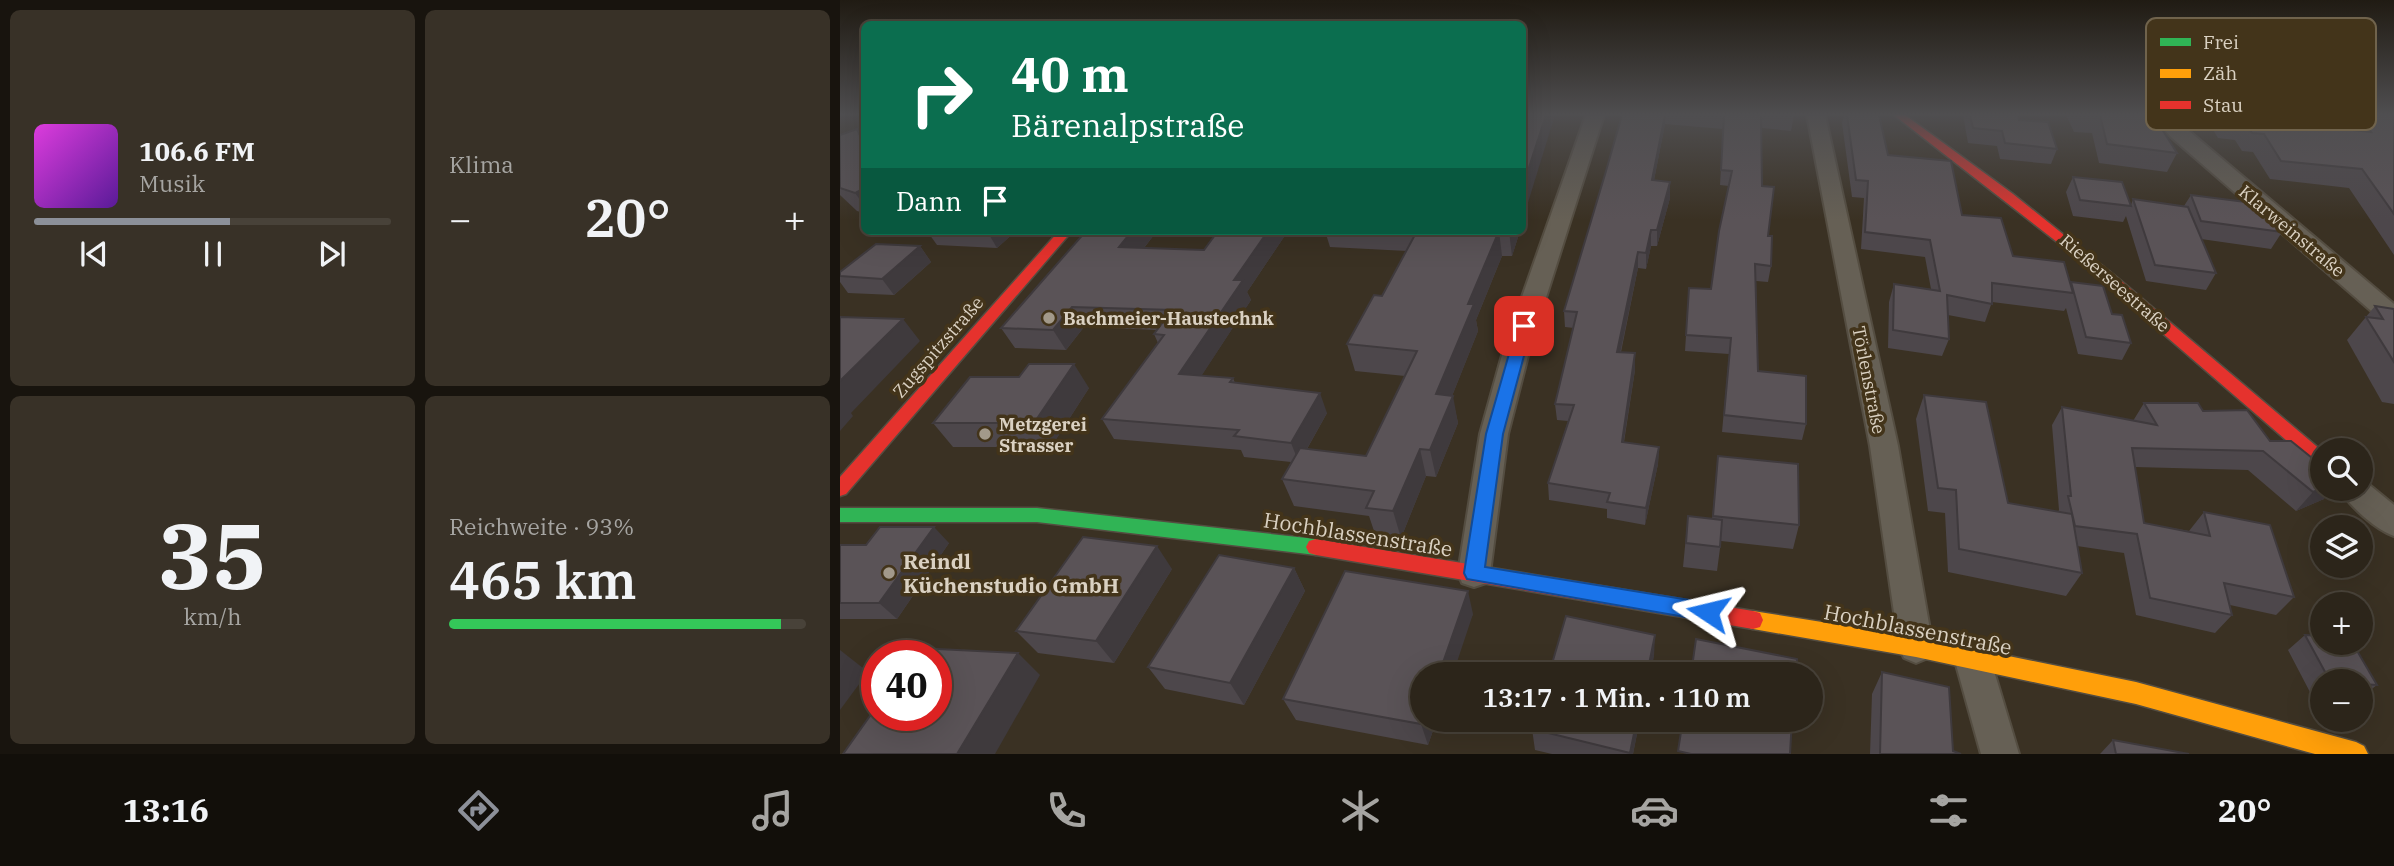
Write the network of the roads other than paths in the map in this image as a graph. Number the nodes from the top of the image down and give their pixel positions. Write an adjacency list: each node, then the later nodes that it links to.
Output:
1 (1583, 150): 12 (street)
2 (1824, 150): 13 (street, Törlenstraße)
3 (1949, 150): 7 (street, Rießerseestraße)
4 (2198, 150): 6 (street, Klarweinstraße)
5 (1062, 235): 8 (street, Zugspitzstraße)
6 (2394, 317)
7 (2310, 451)
8 (840, 489)
9 (2369, 501): 11 (street)
10 (840, 515): 12 (street, Hochblassenstraße)
11 (2394, 523)
12 (1474, 573): 13 (street, Hochblassenstraße)
13 (1916, 646): 14 (street, Hochblassenstraße)
14 (1973, 661): 15 (street); 16 (street, Hochblassenstraße)
15 (2000, 754)
16 (2356, 754)

